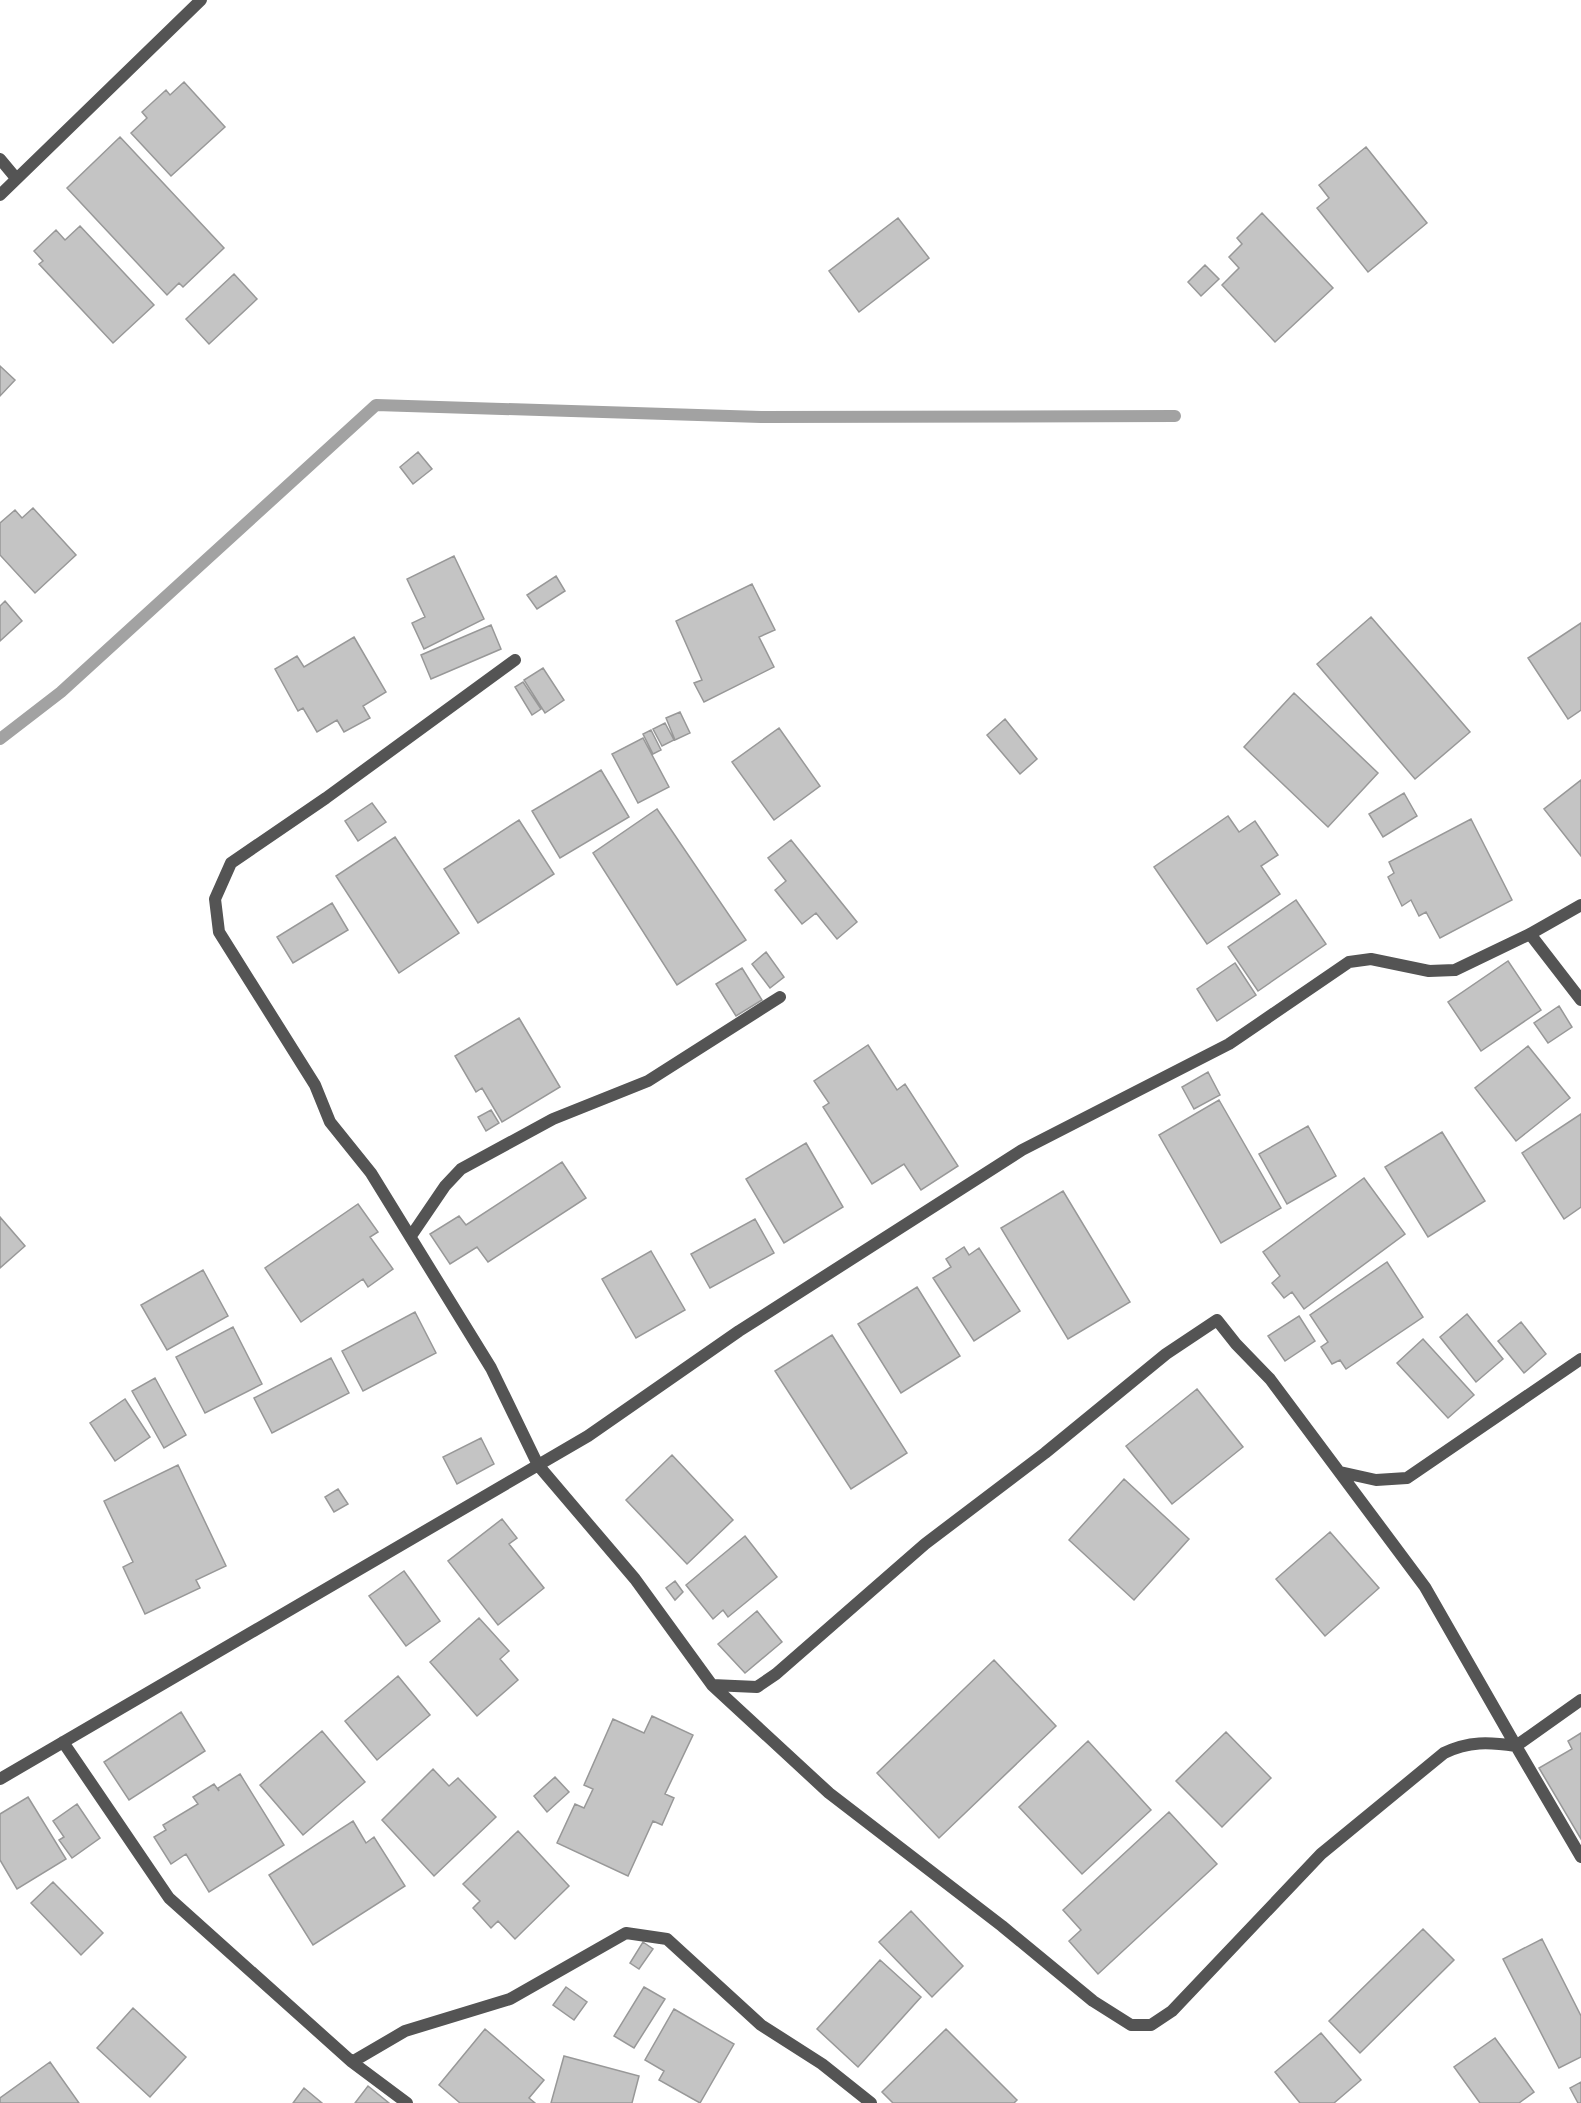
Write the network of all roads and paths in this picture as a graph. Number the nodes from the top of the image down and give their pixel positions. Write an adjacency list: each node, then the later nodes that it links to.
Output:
1 (201, 0): 3 (street)
2 (0, 159): 3 (street)
3 (15, 177): 4 (street)
4 (0, 195)
5 (515, 660): 10 (street)
6 (1581, 905): 7 (street)
7 (1530, 934): 9 (street); 12 (street)
8 (780, 997): 10 (street)
9 (1581, 1000)
10 (411, 1236): 12 (street)
11 (1581, 1359): 13 (street)
12 (538, 1465): 14 (street); 16 (street)
13 (1340, 1472): 14 (street); 17 (street)
14 (712, 1685): 17 (street)
15 (1581, 1700): 17 (street)
16 (63, 1742): 18 (street); 20 (street)
17 (1516, 1746): 19 (street)
18 (0, 1779)
19 (1581, 1857)
20 (352, 2062): 21 (street); 22 (street)
21 (406, 2103)
22 (871, 2103)

